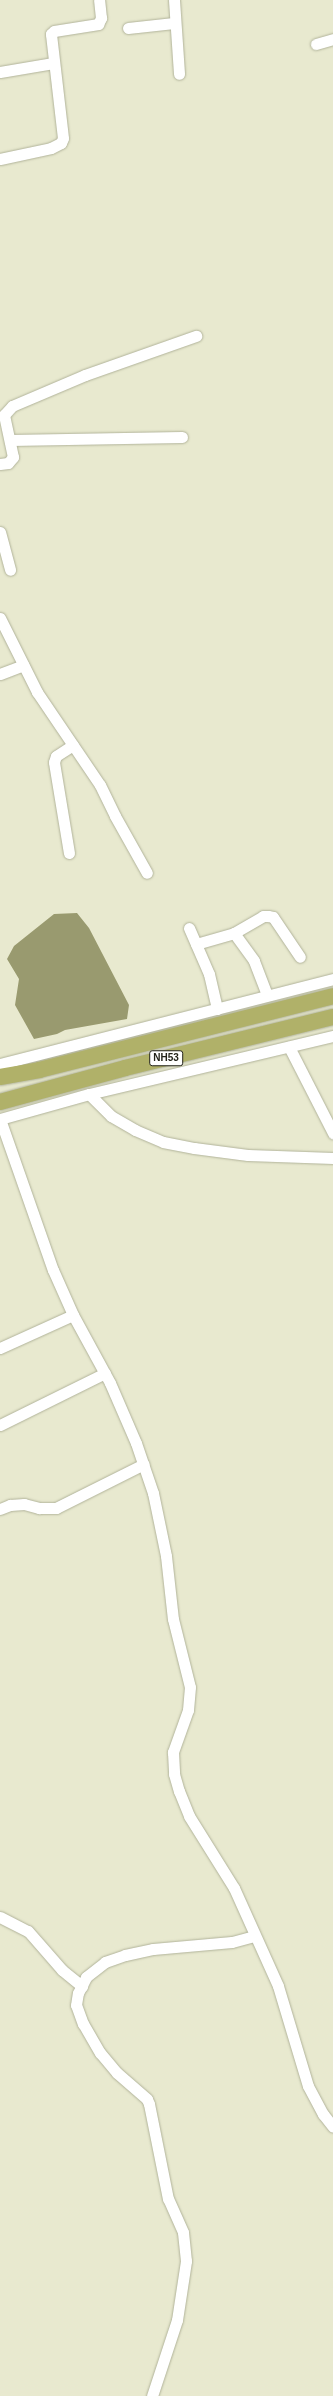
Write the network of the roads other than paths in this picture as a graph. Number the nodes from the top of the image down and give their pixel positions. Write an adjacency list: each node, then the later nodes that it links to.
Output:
1 (99, 0): 7 (street)
2 (174, 0): 3 (street)
3 (174, 23): 4 (street); 9 (street)
4 (128, 28)
5 (333, 39): 6 (street)
6 (316, 44)
7 (53, 63): 8 (street); 10 (street)
8 (0, 72)
9 (179, 74)
10 (0, 159)
11 (196, 336): 13 (street)
12 (182, 437): 13 (street)
13 (10, 440): 14 (street)
14 (0, 464)
15 (0, 532): 16 (street)
16 (10, 570)
17 (0, 618): 18 (street)
18 (23, 665): 19 (street); 20 (street)
19 (0, 674)
20 (72, 745): 21 (street); 22 (street)
21 (69, 853)
22 (147, 873)
23 (189, 928): 25 (street)
24 (234, 933): 25 (street); 26 (street); 28 (street)
25 (196, 944): 30 (street)
26 (300, 958)
27 (333, 979): 28 (street)
28 (267, 996): 30 (street)
29 (333, 996): 35 (highway, NH53)
30 (217, 1009): 34 (street)
31 (333, 1017): 39 (highway, NH53)
32 (333, 1036): 33 (street)
33 (289, 1047): 37 (street); 41 (street)
34 (0, 1064)
35 (0, 1077)
36 (0, 1091): 38 (highway)
37 (89, 1094): 40 (street); 42 (street)
38 (0, 1098)
39 (0, 1102)
40 (0, 1119): 43 (street)
41 (333, 1133)
42 (333, 1158)
43 (73, 1315): 44 (street); 45 (street)
44 (0, 1348)
45 (105, 1373): 46 (street); 47 (street)
46 (0, 1425)
47 (144, 1464): 48 (street); 50 (street)
48 (0, 1508)
49 (0, 1917): 51 (street)
50 (254, 1936): 51 (street); 52 (street)
51 (82, 1986): 53 (street)
52 (333, 2127)
53 (152, 2396)

